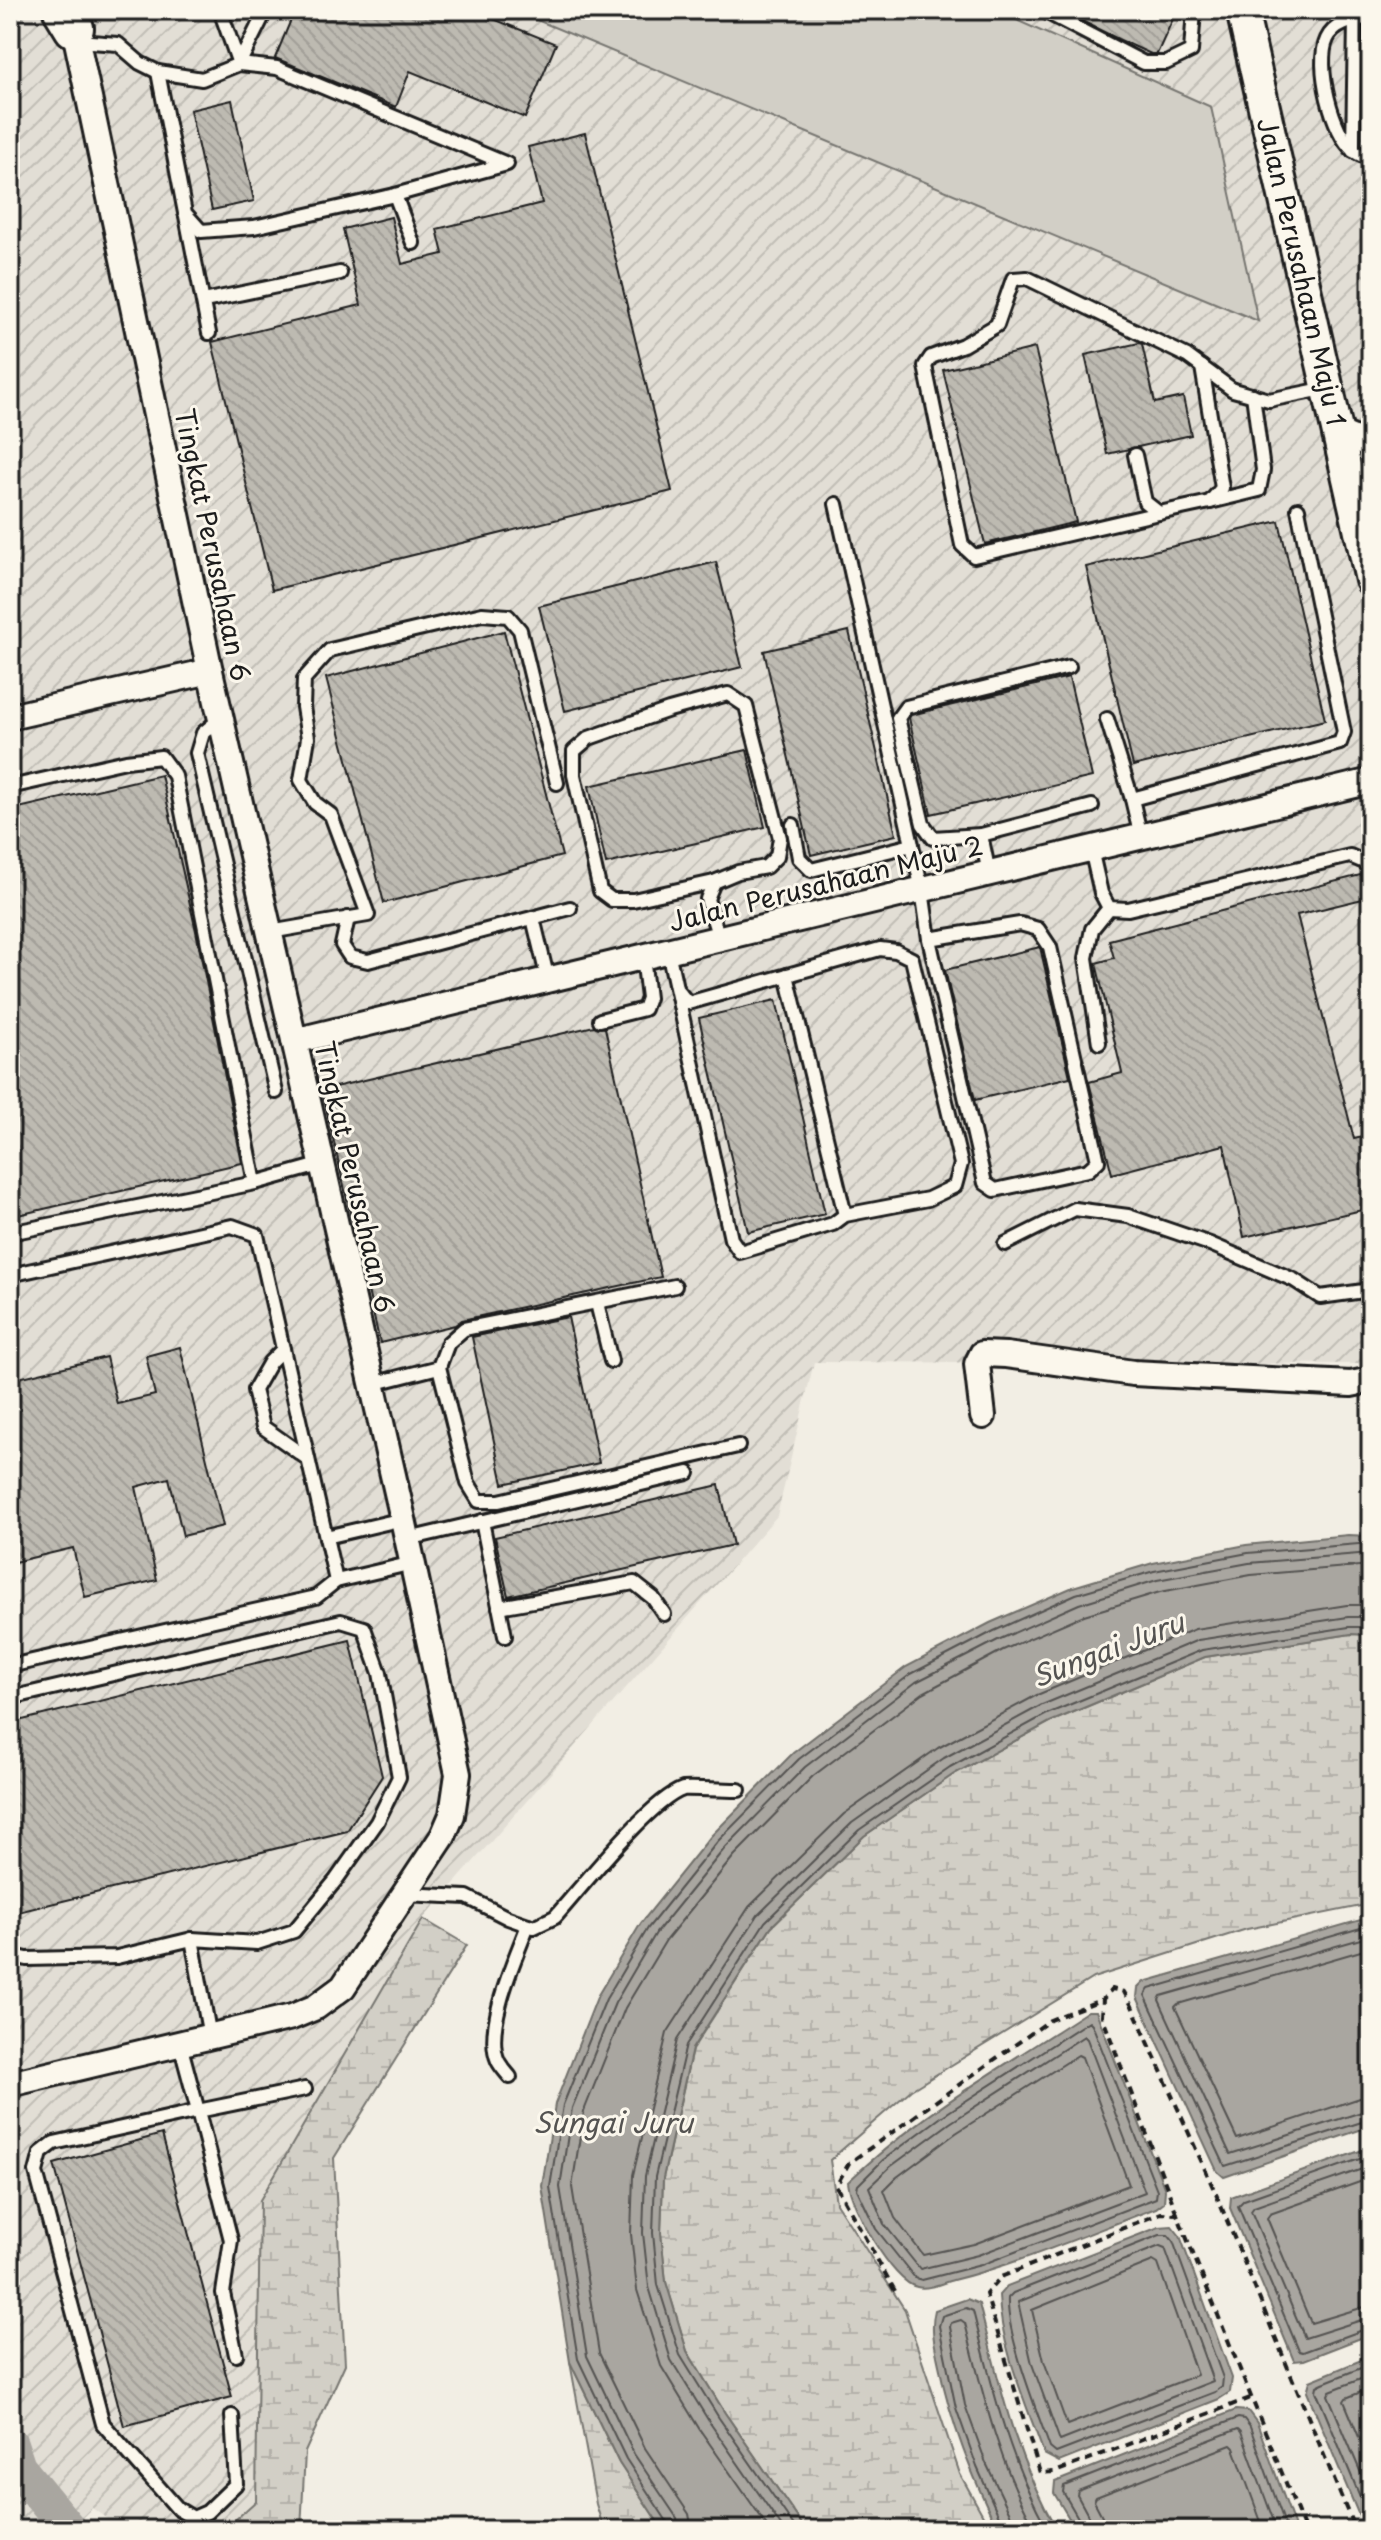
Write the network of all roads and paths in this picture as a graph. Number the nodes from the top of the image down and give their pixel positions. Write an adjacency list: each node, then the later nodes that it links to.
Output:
1 (220, 10): 9 (lane)
2 (266, 10): 9 (lane)
3 (1042, 10): 4 (lane)
4 (1194, 10)
5 (1242, 10): 20 (street, Jalan Perusahaan Maju 1)
6 (1371, 17): 7 (lane)
7 (1355, 20): 11 (lane); 11 (lane)
8 (71, 22): 10 (lane); 31 (street, Tingkat Perusahaan 6)
9 (239, 64): 10 (lane); 13 (lane)
10 (158, 72): 14 (lane)
11 (1353, 151): 12 (lane)
12 (1371, 159)
13 (395, 195): 14 (lane); 15 (lane)
14 (185, 213): 17 (lane)
15 (413, 243)
16 (340, 273): 17 (lane)
17 (204, 301): 18 (lane)
18 (209, 333)
19 (1202, 367): 21 (lane); 25 (lane); 28 (lane)
20 (1328, 388): 21 (lane); 22 (street, Jalan Perusahaan Maju 1)
21 (1253, 395): 25 (lane)
22 (1337, 432): 23 (street); 29 (street, Jalan Perusahaan Maju 1)
23 (1371, 446)
24 (1135, 455): 28 (lane)
25 (1210, 502): 28 (lane)
26 (836, 504): 43 (lane)
27 (1298, 509): 38 (lane)
28 (1159, 513)
29 (1371, 580)
30 (1069, 667): 41 (lane)
31 (210, 671): 32 (street); 33 (street, Tingkat Perusahaan 6)
32 (10, 717)
33 (221, 718): 53 (street, Tingkat Perusahaan 6); 64 (lane)
34 (1107, 719): 38 (lane)
35 (1371, 781): 42 (street, Jalan Perusahaan Maju 2)
36 (557, 783): 51 (lane)
37 (10, 787): 66 (lane)
38 (1132, 799): 42 (lane)
39 (1092, 806): 41 (lane)
40 (793, 825): 43 (lane)
41 (981, 835): 46 (lane)
42 (1141, 837): 44 (street, Jalan Perusahaan Maju 2)
43 (912, 845): 48 (lane)
44 (1091, 849): 46 (street, Jalan Perusahaan Maju 2); 50 (lane)
45 (1371, 865): 50 (lane)
46 (989, 873): 48 (street, Jalan Perusahaan Maju 2)
47 (714, 882): 47 (lane); 54 (lane)
48 (922, 890): 54 (street, Jalan Perusahaan Maju 2); 55 (lane)
49 (570, 908): 52 (lane)
50 (1109, 908): 63 (lane)
51 (348, 918): 52 (lane); 53 (lane)
52 (533, 918): 59 (lane)
53 (270, 932): 62 (street, Tingkat Perusahaan 6)
54 (719, 938): 56 (street, Jalan Perusahaan Maju 2)
55 (929, 939): 55 (lane)
56 (668, 951): 57 (street, Jalan Perusahaan Maju 2); 60 (lane)
57 (643, 957): 59 (street, Jalan Perusahaan Maju 2); 61 (lane)
58 (787, 975): 60 (lane); 67 (lane); 67 (lane)
59 (548, 980): 62 (street, Jalan Perusahaan Maju 2)
60 (678, 991): 67 (lane)
61 (600, 1020)
62 (294, 1041): 65 (street, Tingkat Perusahaan 6)
63 (1099, 1043)
64 (276, 1092)
65 (323, 1164): 66 (lane); 78 (street, Tingkat Perusahaan 6)
66 (255, 1183): 68 (lane)
67 (845, 1215)
68 (10, 1233)
69 (1005, 1244): 72 (lane)
70 (10, 1275): 74 (lane)
71 (675, 1286): 73 (lane)
72 (1371, 1290)
73 (597, 1303): 75 (lane); 76 (lane)
74 (283, 1349): 81 (lane); 81 (lane)
75 (611, 1361)
76 (439, 1367): 78 (lane); 80 (lane)
77 (1371, 1380): 79 (street)
78 (372, 1384): 84 (street, Tingkat Perusahaan 6)
79 (983, 1416)
80 (738, 1446)
81 (308, 1459): 85 (lane)
82 (688, 1473): 83 (lane)
83 (482, 1521): 84 (lane); 88 (lane)
84 (406, 1529): 85 (lane); 86 (street, Tingkat Perusahaan 6)
85 (326, 1537): 87 (lane)
86 (413, 1563): 87 (lane); 94 (street, Tingkat Perusahaan 6)
87 (336, 1581): 91 (lane)
88 (499, 1607): 89 (lane); 90 (lane)
89 (664, 1614)
90 (505, 1636)
91 (10, 1666)
92 (10, 1698): 96 (lane)
93 (739, 1790): 95 (lane)
94 (404, 1894): 95 (lane); 99 (street, Tingkat Perusahaan 6)
95 (528, 1925): 101 (lane)
96 (192, 1939): 97 (lane); 99 (lane)
97 (10, 1955)
98 (1103, 1999): 105 (path); 106 (path); 111 (path)
99 (210, 2037): 100 (street, Tingkat Perusahaan 6)
100 (180, 2044): 102 (street, Tingkat Perusahaan 6); 104 (lane)
101 (510, 2077)
102 (10, 2084)
103 (305, 2089): 104 (lane)
104 (198, 2111): 107 (lane); 109 (lane)
105 (1177, 2214): 108 (path); 108 (path)
106 (895, 2291)
107 (236, 2355)
108 (1250, 2398): 110 (path)
109 (232, 2416)
110 (1305, 2530)
111 (1355, 2530)

